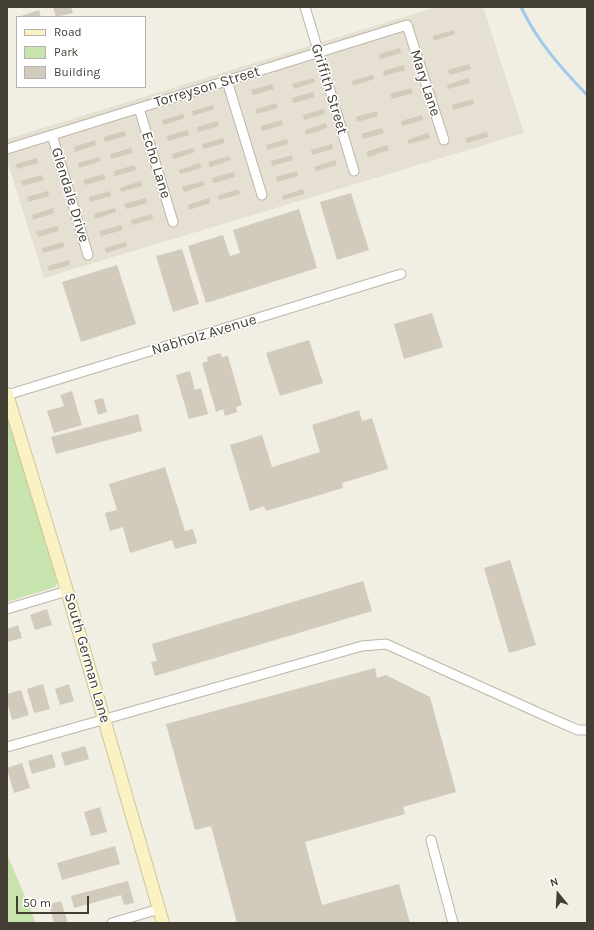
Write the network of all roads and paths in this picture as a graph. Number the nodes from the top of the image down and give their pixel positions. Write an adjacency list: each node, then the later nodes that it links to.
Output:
1 (304, 7): 3 (street, Griffith Street)
2 (407, 25): 3 (street, Torreyson Street); 7 (street, Mary Lane)
3 (318, 53): 4 (street, Torreyson Street); 9 (street, Griffith Street)
4 (227, 81): 5 (street, Torreyson Street); 10 (street)
5 (139, 108): 6 (street, Torreyson Street); 11 (street, Echo Lane)
6 (52, 135): 8 (street, Torreyson Street); 12 (street, Glendale Drive)
7 (444, 140)
8 (7, 149)
9 (354, 171)
10 (262, 195)
11 (173, 222)
12 (88, 255)
13 (401, 274): 14 (street, Nabholz Avenue)
14 (7, 395): 15 (street, South German Lane)
15 (67, 591): 16 (street); 17 (street, South German Lane)
16 (7, 609)
17 (104, 718): 18 (street); 19 (street); 21 (street, South German Lane)
18 (587, 730)
19 (7, 747)
20 (431, 840): 24 (street)
21 (159, 909): 22 (street); 23 (street, South German Lane)
22 (112, 923)
23 (163, 923)
24 (453, 923)

